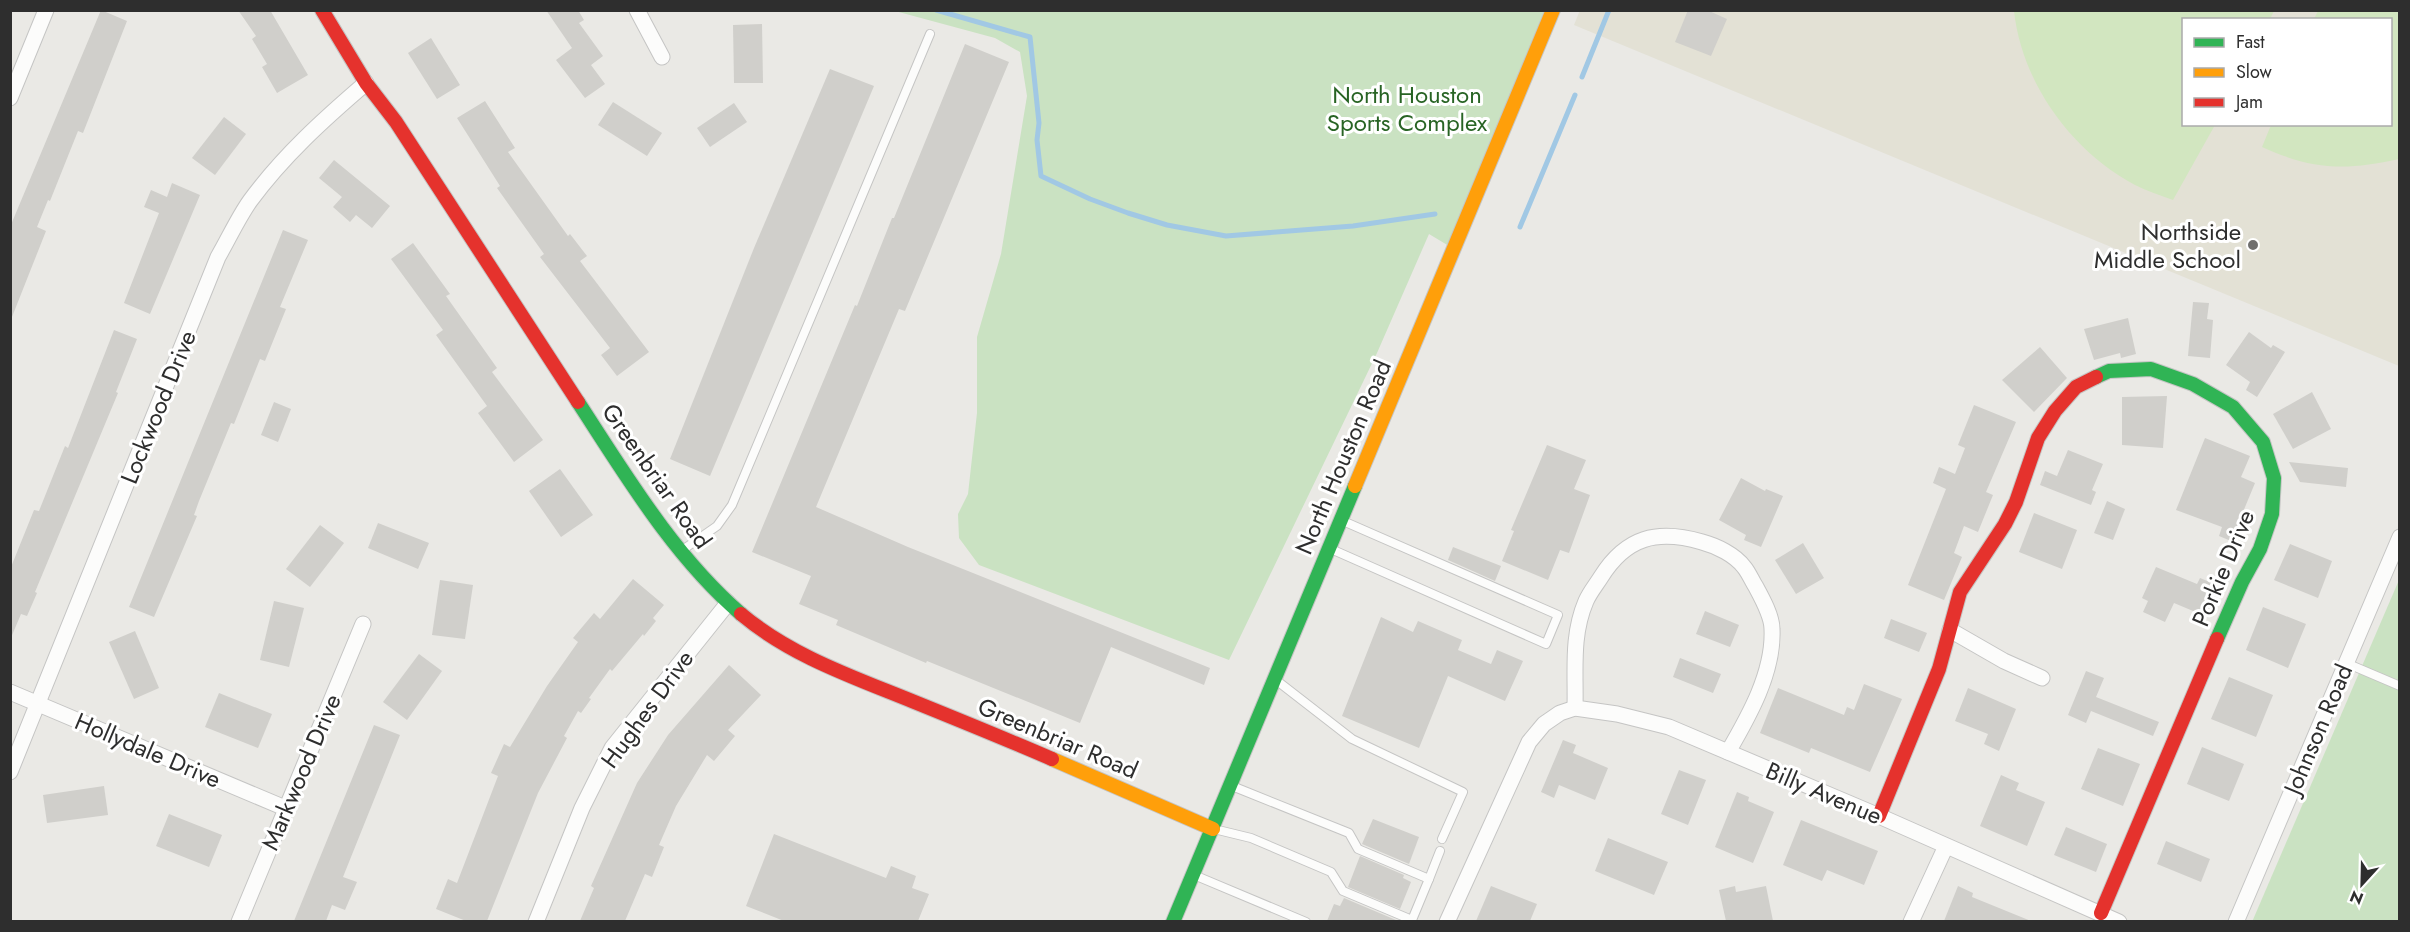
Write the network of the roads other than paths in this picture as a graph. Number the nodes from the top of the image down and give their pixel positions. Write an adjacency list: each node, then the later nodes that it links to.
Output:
1 (46, 10): 8 (street)
2 (321, 10): 7 (street, Greenbriar Road)
3 (637, 10): 6 (street)
4 (1553, 10): 9 (street, North Houston Road)
5 (930, 34): 12 (lane)
6 (662, 57)
7 (366, 83): 12 (street, Greenbriar Road); 21 (street, Lockwood Drive)
8 (10, 98)
9 (1341, 520): 11 (street, North Houston Road); 11 (lane)
10 (2400, 537): 16 (street, Johnson Road)
11 (1329, 548): 18 (street, North Houston Road)
12 (680, 552): 13 (street, Greenbriar Road)
13 (728, 603): 28 (street, Greenbriar Road); 36 (street, Hughes Drive)
14 (363, 624): 26 (street, Markwood Drive)
15 (1950, 630): 17 (street); 27 (street, Porkie Drive); 34 (street, Porkie Drive)
16 (2346, 663): 19 (lane); 43 (street, Johnson Road)
17 (2042, 678)
18 (1275, 679): 25 (street, North Houston Road); 29 (lane)
19 (2400, 686)
20 (10, 692): 21 (street, Hollydale Drive)
21 (39, 703): 24 (street, Lockwood Drive); 26 (street, Hollydale Drive)
22 (1575, 708): 23 (street, Billy Avenue); 23 (street); 40 (street)
23 (1728, 752): 27 (street, Billy Avenue)
24 (10, 772)
25 (1231, 785): 28 (street, North Houston Road); 33 (lane)
26 (285, 808): 35 (street, Markwood Drive)
27 (1879, 816): 30 (street, Billy Avenue)
28 (1213, 829): 32 (street, North Houston Road); 39 (lane)
29 (1442, 839)
30 (1946, 846): 34 (street, Billy Avenue); 41 (street)
31 (1440, 851): 33 (lane)
32 (1193, 874): 37 (street, North Houston Road); 38 (lane)
33 (1429, 879): 39 (lane)
34 (2100, 913): 42 (street, Billy Avenue)
35 (239, 921)
36 (536, 921)
37 (1173, 921)
38 (1306, 921)
39 (1411, 921)
40 (1447, 921)
41 (1911, 921)
42 (2120, 921)
43 (2236, 921)

